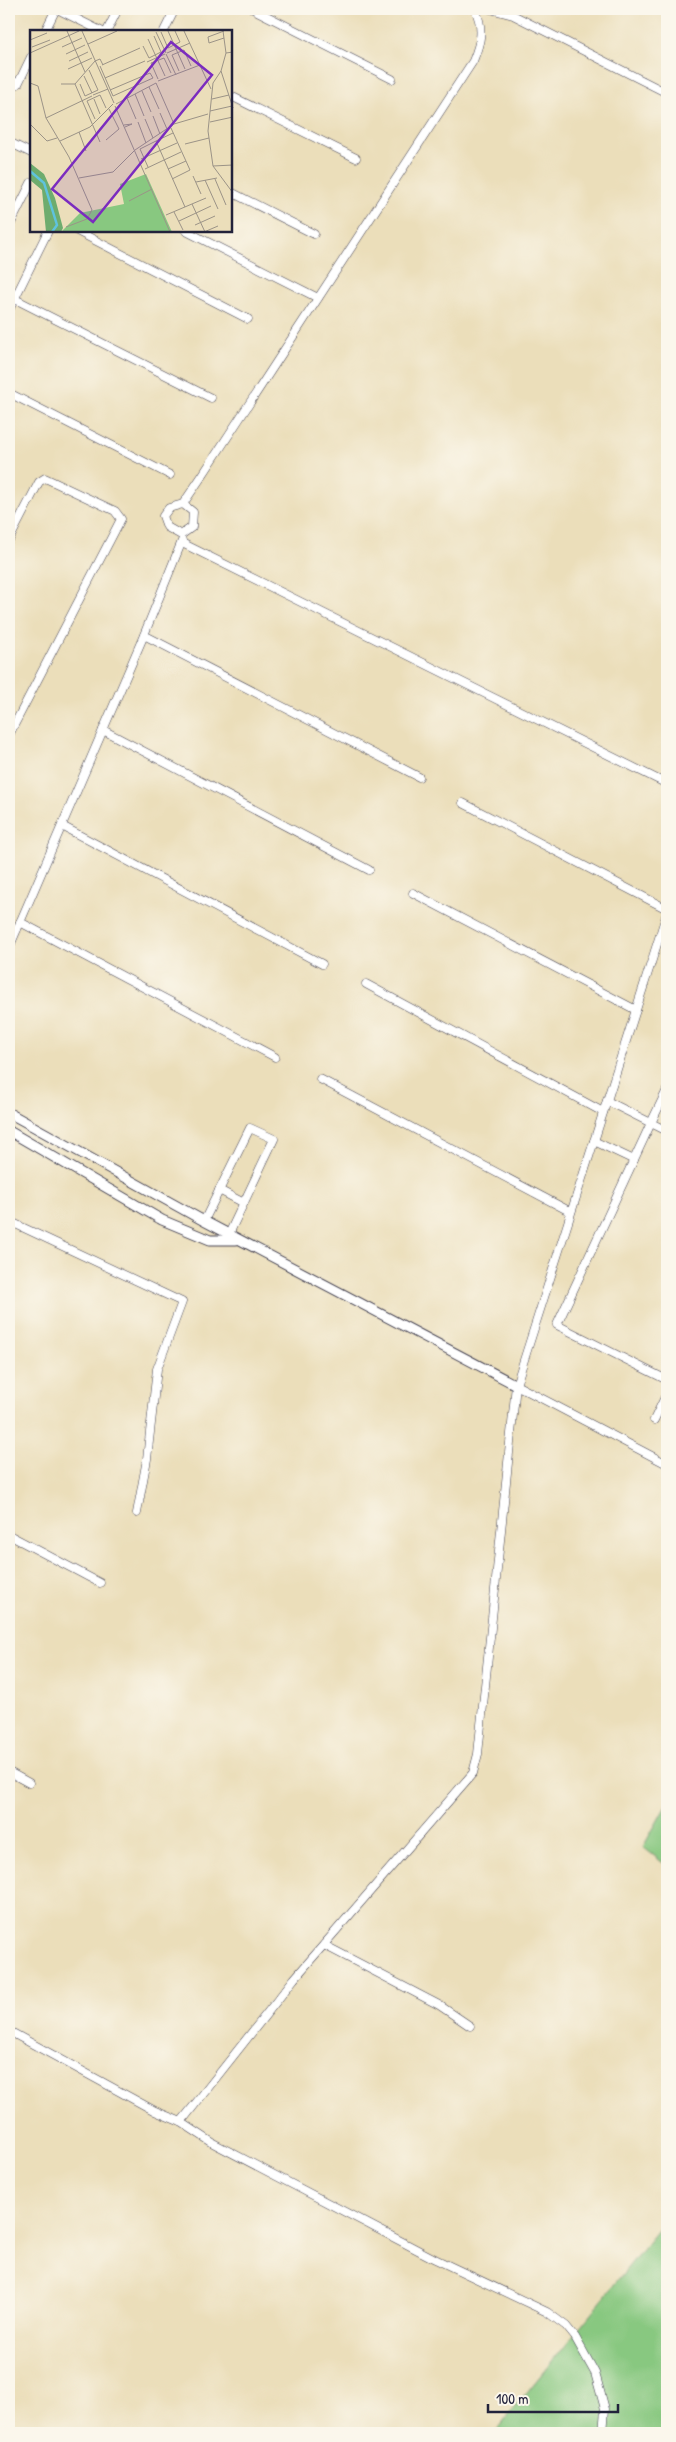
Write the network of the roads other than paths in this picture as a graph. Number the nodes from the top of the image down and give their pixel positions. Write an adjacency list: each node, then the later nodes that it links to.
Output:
1 (57, 9): 7 (street); 8 (street)
2 (118, 9): 9 (street)
3 (175, 9): 10 (street)
4 (253, 9): 13 (street)
5 (475, 9): 27 (street)
6 (490, 9): 14 (street)
7 (45, 30)
8 (99, 30)
9 (108, 30)
10 (164, 30)
11 (30, 59): 12 (street)
12 (9, 79)
13 (392, 79)
14 (667, 93)
15 (232, 96): 18 (street)
16 (9, 142): 17 (street)
17 (30, 152)
18 (356, 158)
19 (30, 184): 21 (street)
20 (232, 193): 25 (street)
21 (9, 227)
22 (47, 232): 26 (street)
23 (79, 232): 29 (street)
24 (188, 232): 27 (street)
25 (314, 234)
26 (12, 297): 28 (street); 31 (street)
27 (318, 298): 33 (street)
28 (9, 310)
29 (248, 320)
30 (9, 393): 32 (street)
31 (211, 398)
32 (170, 475)
33 (183, 504): 34 (street); 34 (street)
34 (181, 535): 36 (street)
35 (9, 540): 39 (street)
36 (182, 543): 37 (street); 41 (street)
37 (144, 635): 38 (street); 40 (street)
38 (103, 730): 43 (street); 44 (street)
39 (9, 735)
40 (419, 777)
41 (667, 784)
42 (464, 804): 46 (street)
43 (62, 826): 48 (street); 50 (street)
44 (369, 870)
45 (414, 892): 52 (street)
46 (667, 909)
47 (667, 914): 52 (street)
48 (20, 922): 49 (street); 53 (street)
49 (9, 948)
50 (322, 964)
51 (366, 984): 57 (street)
52 (636, 1010): 56 (street)
53 (275, 1057)
54 (320, 1079): 66 (street)
55 (667, 1090): 59 (street)
56 (607, 1101): 57 (street); 59 (street)
57 (603, 1112): 62 (street)
58 (9, 1113): 68 (street)
59 (651, 1123): 61 (street); 63 (street)
60 (9, 1131): 70 (street)
61 (667, 1132)
62 (594, 1141): 63 (street); 66 (street)
63 (634, 1160): 71 (street)
64 (219, 1190): 65 (street); 65 (street); 68 (street)
65 (244, 1203): 69 (street)
66 (571, 1212): 72 (street)
67 (9, 1220): 76 (street)
68 (204, 1221): 69 (street)
69 (229, 1234): 70 (street)
70 (239, 1240): 72 (street)
71 (667, 1380)
72 (516, 1385): 75 (street); 81 (street)
73 (667, 1393): 74 (street)
74 (654, 1420)
75 (667, 1464)
76 (137, 1513)
77 (9, 1535): 78 (street)
78 (100, 1583)
79 (9, 1772): 80 (street)
80 (29, 1783)
81 (324, 1945): 82 (street); 84 (street)
82 (470, 2026)
83 (9, 2031): 84 (street)
84 (181, 2122): 85 (street)
85 (603, 2433)

